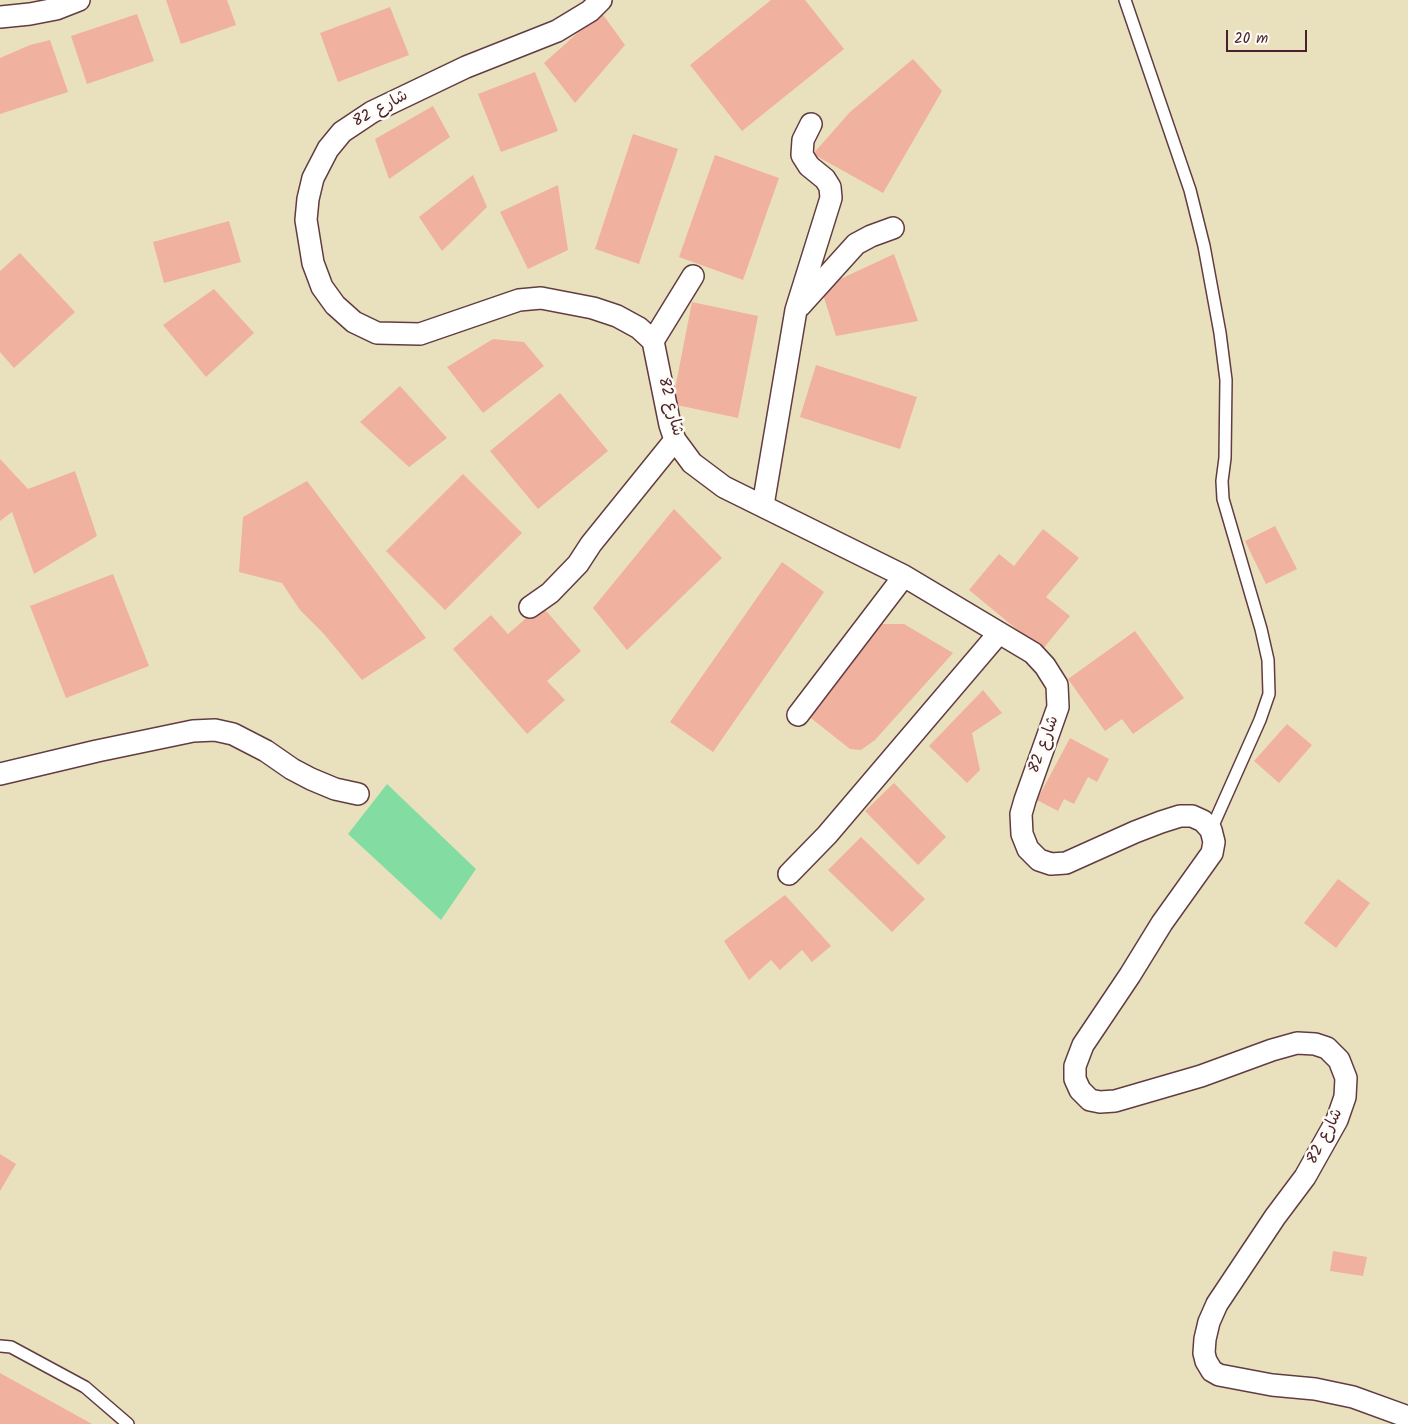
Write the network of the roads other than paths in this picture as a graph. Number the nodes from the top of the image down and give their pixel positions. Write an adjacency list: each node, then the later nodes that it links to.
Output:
1 (79, 0): 4 (street)
2 (601, 0): 9 (street, شارع 82)
3 (1125, 0): 18 (lane)
4 (0, 17)
5 (811, 124): 8 (street)
6 (893, 228): 8 (street)
7 (693, 276): 9 (street)
8 (796, 310): 11 (street)
9 (653, 341): 10 (street, شارع 82)
10 (676, 440): 11 (street, شارع 82); 13 (street)
11 (763, 505): 12 (street, شارع 82)
12 (904, 576): 14 (street, شارع 82); 15 (street)
13 (530, 607)
14 (999, 632): 18 (street, شارع 82); 19 (street)
15 (798, 715)
16 (0, 774): 17 (street)
17 (358, 794)
18 (1211, 830): 21 (street, شارع 82)
19 (789, 874)
20 (0, 1346): 22 (lane)
21 (1408, 1417)
22 (128, 1424)

